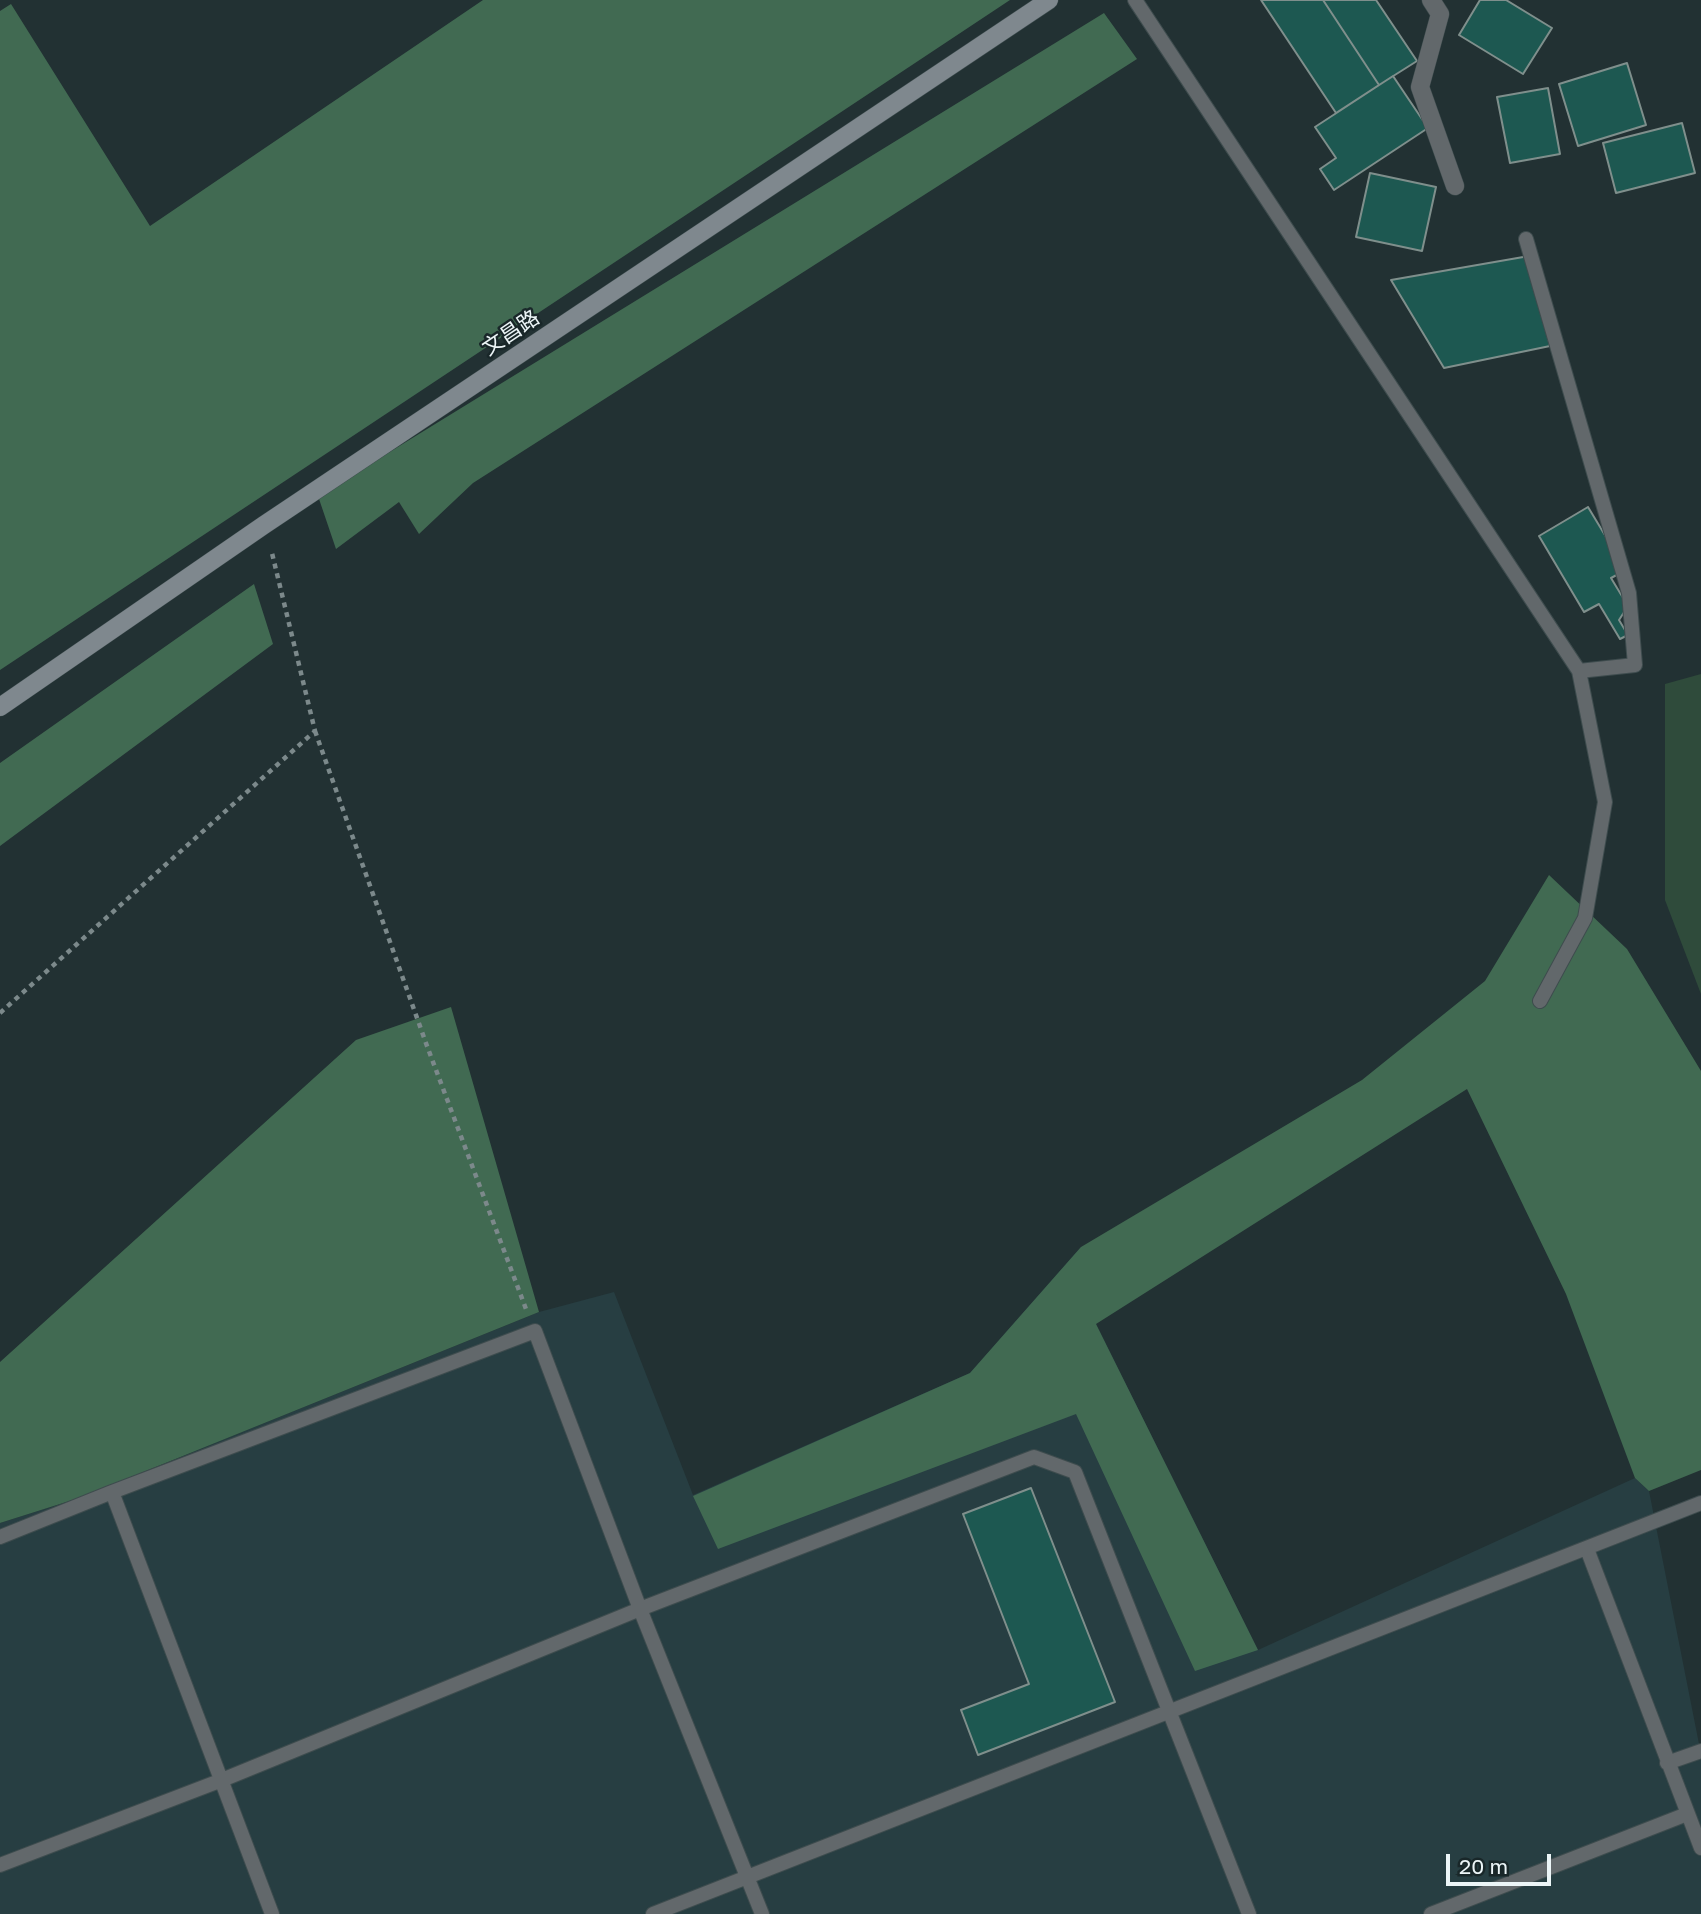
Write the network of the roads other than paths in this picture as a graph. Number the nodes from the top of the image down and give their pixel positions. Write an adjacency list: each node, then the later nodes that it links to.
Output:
1 (1049, 0): 7 (main road, 文昌路)
2 (1135, 0): 6 (lane)
3 (1431, 0): 4 (street)
4 (1455, 186)
5 (1526, 239): 6 (lane)
6 (1579, 671): 8 (lane)
7 (0, 707)
8 (1540, 1001)
9 (113, 1492): 11 (lane); 13 (lane); 17 (lane)
10 (1701, 1503): 12 (lane)
11 (0, 1537)
12 (1587, 1549): 14 (lane); 16 (lane)
13 (640, 1609): 14 (lane); 17 (lane); 21 (lane)
14 (1169, 1710): 21 (lane); 25 (lane)
15 (1701, 1751): 16 (lane)
16 (1667, 1763): 18 (lane)
17 (222, 1780): 20 (lane); 22 (lane)
18 (1687, 1814): 19 (lane); 26 (lane)
19 (1701, 1848)
20 (0, 1866)
21 (749, 1877): 23 (lane); 24 (lane)
22 (272, 1914)
23 (653, 1914)
24 (762, 1914)
25 (1250, 1914)
26 (1432, 1914)

